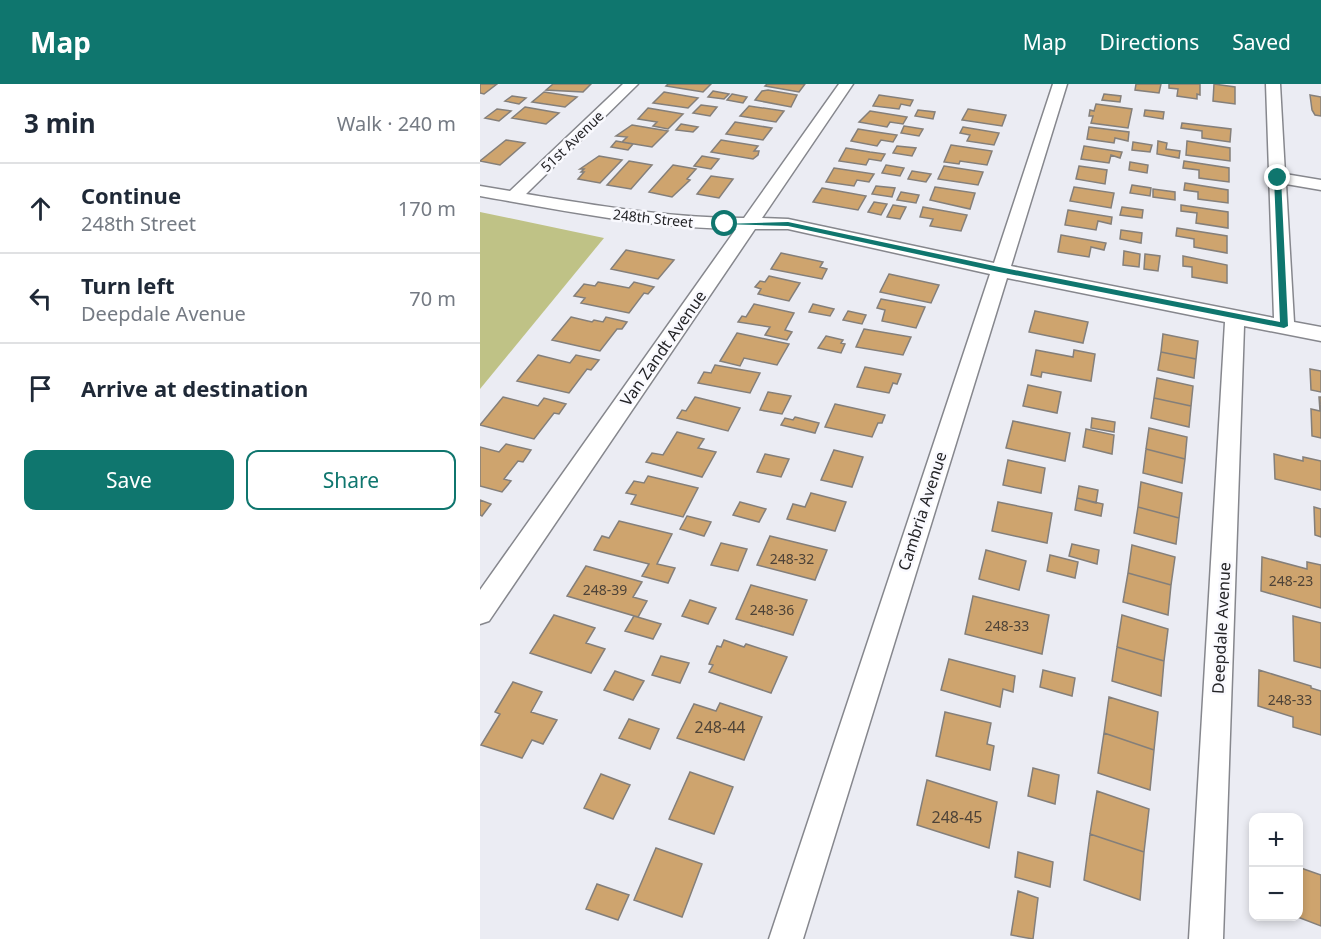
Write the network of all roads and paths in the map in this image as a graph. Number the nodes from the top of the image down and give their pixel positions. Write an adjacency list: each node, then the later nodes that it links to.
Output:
1 (632, 84): 8 (street, 51st Avenue)
2 (846, 84): 9 (street, Van Zandt Avenue)
3 (1060, 84): 10 (street, Cambria Avenue)
4 (1273, 84): 5 (street)
5 (1278, 178): 6 (street); 12 (street)
6 (1321, 185)
7 (480, 191): 8 (street, 248th Street)
8 (513, 197): 9 (street, 248th Street)
9 (751, 222): 10 (street, 248th Street); 14 (street, Van Zandt Avenue)
10 (999, 270): 11 (street, 248th Street); 15 (street, Cambria Avenue)
11 (1235, 316): 12 (street, 248th Street); 16 (street, Deepdale Avenue)
12 (1284, 326): 13 (street, 248th Street)
13 (1321, 334)
14 (480, 612)
15 (786, 939)
16 (1206, 939)

